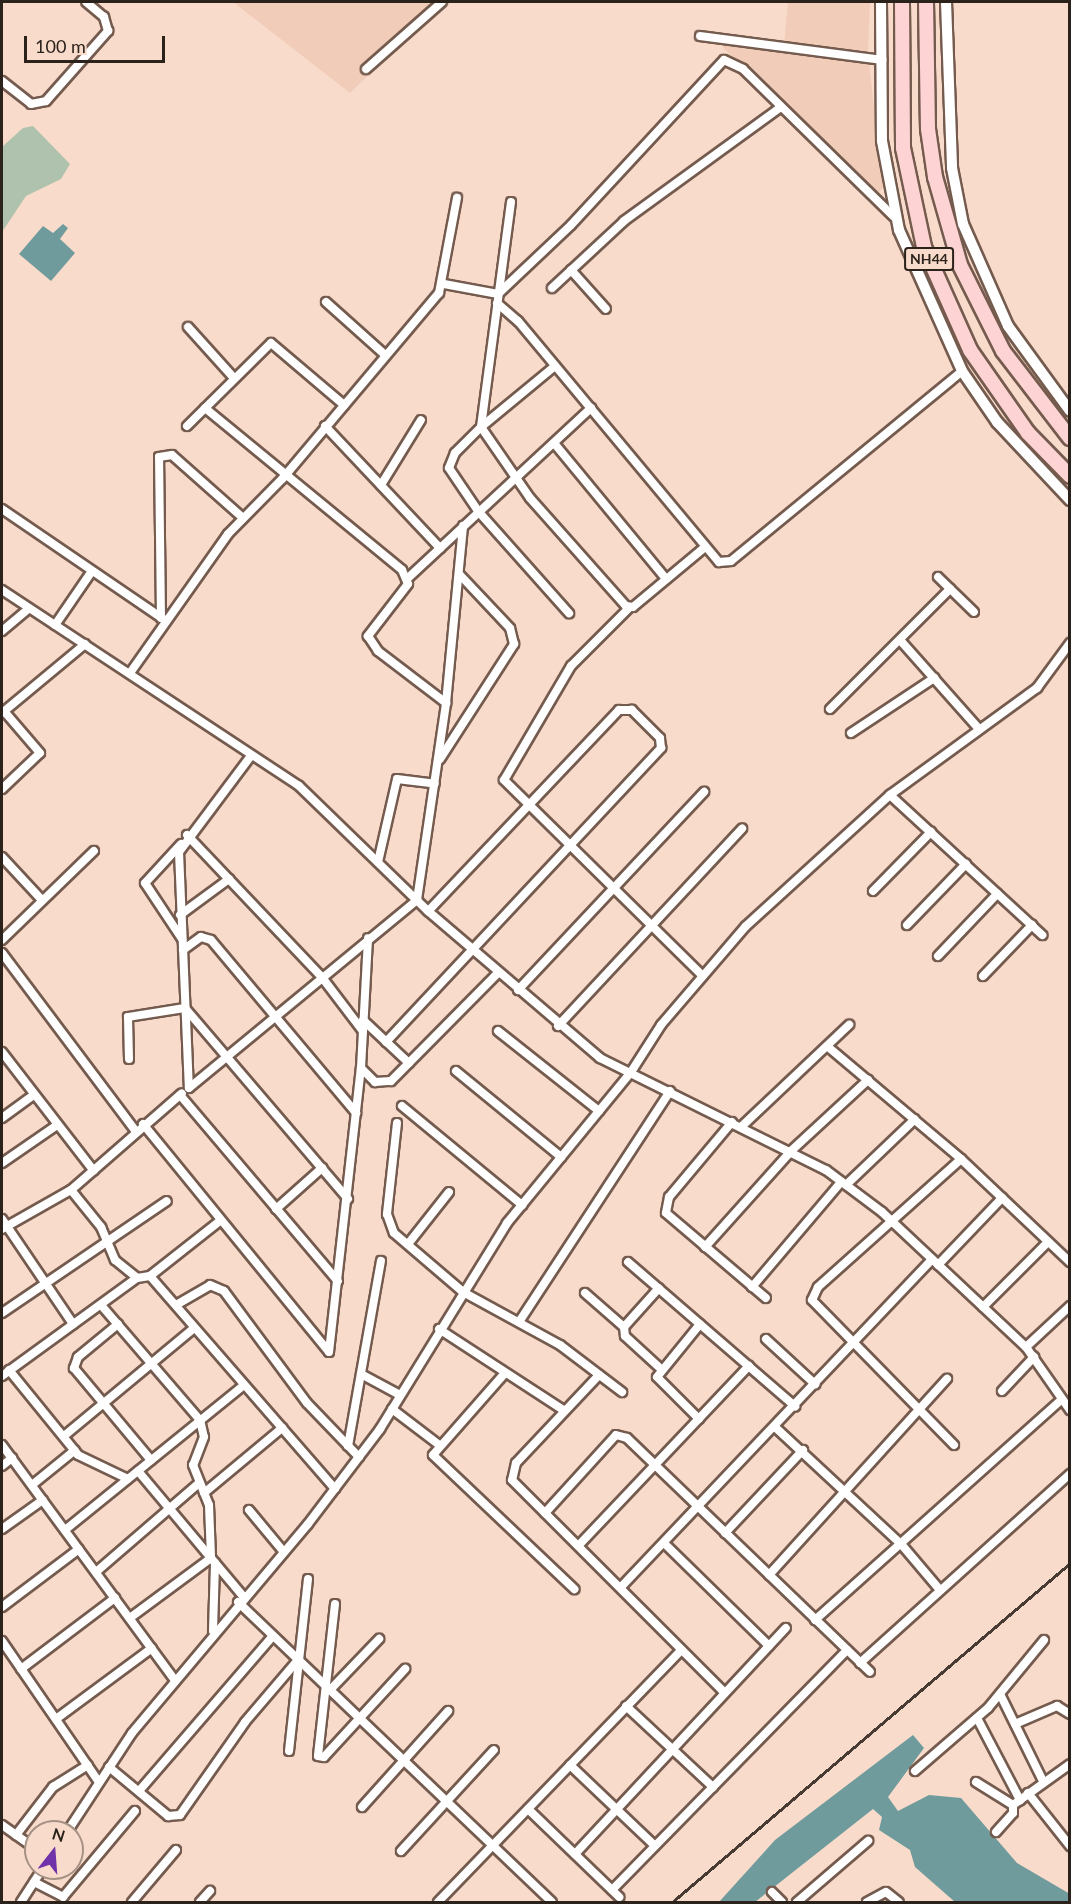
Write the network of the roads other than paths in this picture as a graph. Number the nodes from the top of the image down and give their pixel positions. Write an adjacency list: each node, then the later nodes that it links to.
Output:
1 (86, 2): 10 (street)
2 (442, 2): 9 (street)
3 (882, 2): 8 (street)
4 (902, 2): 36 (highway, NH44)
5 (926, 2): 34 (highway, NH44)
6 (946, 2): 29 (street)
7 (700, 36): 8 (street)
8 (882, 60): 14 (street)
9 (366, 69)
10 (2, 81)
11 (781, 107): 14 (street); 15 (street); 18 (street)
12 (457, 198): 16 (street)
13 (511, 202): 18 (street)
14 (894, 217): 24 (street)
15 (571, 270): 17 (street); 20 (street)
16 (444, 284): 18 (street); 22 (street)
17 (552, 288)
18 (497, 298): 23 (street); 33 (street)
19 (326, 302): 22 (street)
20 (606, 309)
21 (188, 327): 25 (street)
22 (384, 354): 26 (street)
23 (555, 366): 28 (street); 33 (street)
24 (962, 371): 40 (street); 45 (street)
25 (234, 378): 26 (street); 27 (street)
26 (344, 405): 32 (street)
27 (205, 408): 31 (street); 37 (street)
28 (591, 408): 35 (street); 45 (street)
29 (1070, 411)
30 (421, 420): 39 (street)
31 (188, 426)
32 (325, 426): 37 (street); 39 (street)
33 (481, 427): 38 (street); 42 (street)
34 (1070, 438)
35 (554, 443): 38 (street); 51 (street)
36 (1070, 476)
37 (283, 478): 43 (street); 50 (street)
38 (517, 478): 42 (street); 55 (street)
39 (381, 485): 46 (street)
40 (1070, 500)
41 (2, 509): 47 (street)
42 (478, 511): 44 (street); 57 (street)
43 (243, 518): 58 (street); 58 (street)
44 (463, 526): 46 (street); 48 (street)
45 (705, 547): 51 (street)
46 (440, 548): 50 (street)
47 (92, 571): 58 (street); 59 (street)
48 (460, 575): 66 (street); 72 (street)
49 (938, 577): 52 (street)
50 (408, 578): 66 (street)
51 (666, 579): 55 (street)
52 (950, 589): 56 (street); 61 (street)
53 (2, 591): 54 (street)
54 (29, 608): 59 (street); 60 (street)
55 (629, 608): 77 (street)
56 (974, 612)
57 (569, 613)
58 (163, 619): 64 (street)
59 (55, 625): 63 (street)
60 (2, 631)
61 (900, 640): 65 (street); 67 (street)
62 (1070, 643): 69 (street)
63 (85, 644): 64 (street); 68 (street)
64 (130, 674): 71 (street)
65 (934, 678): 69 (street); 70 (street)
66 (446, 703): 72 (street)
67 (830, 709)
68 (3, 712): 74 (street)
69 (979, 729): 76 (street)
70 (851, 733)
71 (250, 757): 80 (street); 85 (street)
72 (438, 762): 73 (street)
73 (435, 783): 85 (street); 92 (street)
74 (2, 789)
75 (704, 792): 88 (street)
76 (890, 795): 79 (street); 108 (street)
77 (526, 805): 82 (street); 82 (street); 93 (street)
78 (742, 830): 97 (street)
79 (931, 832): 86 (street); 89 (street)
80 (187, 835): 81 (street); 87 (street)
81 (182, 844): 94 (street); 100 (street)
82 (569, 847): 88 (street); 103 (street)
83 (94, 851): 91 (street)
84 (2, 857): 91 (street)
85 (378, 862): 92 (street)
86 (966, 864): 90 (street); 95 (street)
87 (229, 879): 94 (street); 107 (street)
88 (613, 889): 97 (street); 110 (street)
89 (873, 891)
90 (998, 894): 96 (street); 105 (street)
91 (42, 900): 101 (street)
92 (417, 900): 93 (street); 99 (street)
93 (428, 910): 103 (street)
94 (180, 915): 100 (street)
95 (907, 925)
96 (1032, 925): 98 (street); 109 (street)
97 (651, 926): 108 (street); 115 (street)
98 (1042, 935)
99 (368, 938): 107 (street); 113 (street)
100 (182, 939): 102 (street)
101 (2, 940)
102 (183, 950): 111 (street); 112 (street)
103 (473, 951): 106 (street); 118 (street)
104 (2, 954): 142 (street)
105 (938, 956)
106 (498, 973): 110 (street); 123 (street)
107 (321, 976): 112 (street); 116 (street)
108 (702, 976): 126 (street)
109 (983, 976)
110 (518, 990): 115 (street)
111 (185, 1008): 121 (street); 122 (street); 128 (street)
112 (275, 1015): 121 (street); 134 (street)
113 (363, 1020): 116 (street); 118 (street)
114 (849, 1025): 119 (street)
115 (558, 1026): 126 (street)
116 (362, 1030): 124 (street)
117 (498, 1031): 133 (street)
118 (386, 1041): 123 (street)
119 (827, 1046): 127 (street); 141 (street)
120 (2, 1052): 130 (street)
121 (228, 1055): 128 (street); 147 (street)
122 (129, 1059)
123 (409, 1063): 124 (street)
124 (360, 1068): 134 (street)
125 (456, 1071): 144 (street)
126 (631, 1072): 129 (street); 133 (street)
127 (868, 1080): 136 (street); 143 (street)
128 (189, 1088): 131 (street)
129 (670, 1092): 137 (street); 182 (street)
130 (34, 1095): 135 (street); 140 (street)
131 (180, 1095): 139 (street); 156 (street)
132 (402, 1106): 155 (street)
133 (599, 1111): 144 (street)
134 (356, 1113): 153 (street)
135 (2, 1118)
136 (915, 1119): 145 (street); 149 (street)
137 (732, 1122): 141 (street); 163 (street)
138 (397, 1123): 162 (street)
139 (143, 1124): 142 (street); 157 (street)
140 (57, 1125): 146 (street); 148 (street)
141 (741, 1127): 143 (street)
142 (135, 1130): 148 (street)
143 (791, 1151): 149 (street); 163 (street)
144 (561, 1157): 155 (street)
145 (961, 1160): 152 (street); 158 (street)
146 (2, 1163)
147 (322, 1168): 153 (street); 156 (street)
148 (94, 1171): 150 (street)
149 (844, 1184): 158 (street); 172 (street)
150 (71, 1190): 159 (street); 160 (street)
151 (448, 1192): 162 (street)
152 (1002, 1198): 161 (street); 166 (street)
153 (348, 1199): 170 (street)
154 (167, 1200): 160 (street)
155 (522, 1205): 174 (street)
156 (276, 1209): 170 (street)
157 (220, 1221): 168 (street); 170 (street)
158 (892, 1222): 166 (street); 190 (street)
159 (3, 1225): 171 (street)
160 (106, 1240): 169 (street); 171 (street)
161 (1048, 1242): 167 (street); 180 (street)
162 (408, 1244): 174 (street)
163 (705, 1247): 172 (street)
164 (381, 1261): 198 (street)
165 (628, 1262): 173 (street)
166 (935, 1262): 180 (street); 190 (street)
167 (1070, 1262)
168 (150, 1276): 169 (street); 178 (street)
169 (137, 1278): 177 (street)
170 (338, 1281)
171 (44, 1282): 181 (street); 183 (street)
172 (752, 1287): 176 (street)
173 (659, 1288): 185 (street); 186 (street)
174 (463, 1292): 182 (street); 188 (street)
175 (585, 1293): 186 (street)
176 (766, 1298)
177 (101, 1305): 183 (street); 184 (street)
178 (176, 1305): 187 (street); 221 (street)
179 (1070, 1306): 191 (street)
180 (983, 1307): 191 (street)
181 (2, 1313)
182 (519, 1322): 199 (street)
183 (73, 1324): 196 (street)
184 (118, 1324): 193 (street); 207 (street)
185 (700, 1324): 194 (street); 195 (street)
186 (624, 1327): 195 (street)
187 (194, 1328): 193 (street); 202 (street)
188 (439, 1329): 197 (street); 205 (street)
189 (766, 1339): 201 (street)
190 (852, 1345): 201 (street); 210 (street)
191 (1026, 1347): 192 (street)
192 (1034, 1357): 203 (street); 206 (street)
193 (153, 1365): 207 (street); 214 (street)
194 (749, 1366): 208 (street); 213 (street)
195 (661, 1369): 213 (street)
196 (5, 1373): 217 (street)
197 (505, 1373): 212 (street); 219 (street)
198 (361, 1374): 205 (street); 221 (street)
199 (599, 1375): 204 (street); 212 (street)
200 (946, 1379): 210 (street)
201 (815, 1384): 208 (street)
202 (244, 1385): 214 (street); 216 (street)
203 (1002, 1391)
204 (622, 1392)
205 (400, 1395): 209 (street)
206 (1062, 1399): 211 (street); 246 (street)
207 (104, 1405): 217 (street); 226 (street)
208 (795, 1406): 215 (street)
209 (392, 1409): 219 (street); 224 (street)
210 (918, 1410): 220 (street); 235 (street)
211 (1070, 1410)
212 (565, 1411): 241 (street)
213 (699, 1419): 227 (street)
214 (200, 1420): 226 (street); 232 (street)
215 (776, 1427): 223 (street); 238 (street)
216 (282, 1428): 234 (street); 236 (street)
217 (64, 1436): 222 (street)
218 (2, 1444): 225 (street)
219 (438, 1444): 255 (street)
220 (954, 1445)
221 (348, 1446): 224 (street)
222 (75, 1450): 231 (street); 233 (street)
223 (803, 1450): 235 (street); 244 (street)
224 (359, 1457): 234 (street)
225 (12, 1458): 228 (street); 233 (street)
226 (151, 1460): 229 (street)
227 (654, 1464): 238 (street); 241 (street); 247 (street)
228 (2, 1466)
229 (138, 1471): 231 (street); 239 (street)
230 (1070, 1474): 256 (street)
231 (128, 1479): 243 (street)
232 (198, 1484): 236 (street); 239 (street)
233 (32, 1485): 237 (street)
234 (334, 1489): 249 (street)
235 (846, 1491): 246 (street); 252 (street)
236 (204, 1493): 250 (street)
237 (43, 1500): 242 (street); 243 (street)
238 (699, 1507): 244 (street); 245 (street)
239 (170, 1509): 250 (street); 251 (street)
240 (249, 1510): 249 (street)
241 (545, 1513): 247 (street)
242 (2, 1529)
243 (65, 1530): 248 (street)
244 (725, 1533): 252 (street)
245 (664, 1543): 254 (street); 269 (street)
246 (901, 1544): 256 (street); 262 (street)
247 (579, 1545): 254 (street)
248 (79, 1549): 251 (street); 260 (street)
249 (283, 1551): 258 (street)
250 (213, 1560): 258 (street); 261 (street); 264 (street)
251 (96, 1572): 257 (street)
252 (769, 1575): 262 (street)
253 (308, 1579): 273 (street)
254 (621, 1587): 271 (street)
255 (574, 1589)
256 (940, 1590): 274 (street)
257 (115, 1598): 261 (street); 276 (street)
258 (240, 1599): 264 (street); 265 (street)
259 (335, 1604): 279 (street)
260 (2, 1606)
261 (130, 1618): 270 (street)
262 (815, 1620): 272 (street)
263 (786, 1628): 269 (street)
264 (213, 1631): 278 (street)
265 (273, 1636): 273 (street); 302 (street)
266 (379, 1639): 279 (street)
267 (1044, 1640): 281 (street)
268 (2, 1641): 276 (street)
269 (769, 1646): 280 (street)
270 (152, 1648): 278 (street); 287 (street)
271 (681, 1650): 280 (street); 282 (street)
272 (847, 1650): 274 (street); 301 (street)
273 (298, 1660): 279 (street); 291 (street); 302 (street)
274 (860, 1663): 277 (street)
275 (405, 1669): 285 (street)
276 (21, 1670): 287 (street)
277 (870, 1672)
278 (174, 1679): 296 (street)
279 (327, 1688): 285 (street); 285 (street)
280 (724, 1693): 289 (street)
281 (1000, 1694): 286 (street); 288 (street)
282 (626, 1706): 289 (street); 295 (street)
283 (448, 1711): 292 (street)
284 (1070, 1714): 288 (street)
285 (360, 1718): 292 (street)
286 (977, 1718): 297 (street); 305 (street)
287 (56, 1719): 294 (street)
288 (1015, 1724): 298 (street)
289 (672, 1749): 301 (street); 308 (street)
290 (494, 1750): 304 (street)
291 (290, 1751)
292 (404, 1760): 304 (street); 306 (street)
293 (1070, 1764): 298 (street)
294 (88, 1765): 299 (street); 313 (street)
295 (570, 1765): 307 (street); 308 (street)
296 (109, 1767): 299 (street); 302 (street)
297 (915, 1771)
298 (1042, 1779): 303 (street)
299 (99, 1782): 310 (street)
300 (976, 1782): 305 (street)
301 (713, 1787): 317 (street)
302 (139, 1791)
303 (1028, 1793): 305 (street); 318 (street)
304 (447, 1800): 316 (street); 320 (street)
305 (1017, 1802): 312 (street)
306 (362, 1806)
307 (528, 1809): 316 (street); 321 (street)
308 (616, 1809): 317 (street); 321 (street)
309 (135, 1812): 325 (street)
310 (75, 1820)
311 (2, 1825): 313 (street)
312 (996, 1832)
313 (16, 1835): 314 (street)
314 (24, 1841)
315 (868, 1841): 332 (street)
316 (494, 1845): 329 (street); 330 (street)
317 (655, 1846): 321 (street)
318 (1070, 1846)
319 (176, 1851): 327 (street)
320 (400, 1851)
321 (574, 1854)
322 (34, 1882): 325 (street); 326 (street)
323 (210, 1891): 328 (street)
324 (772, 1892): 331 (street)
325 (59, 1900)
326 (21, 1902)
327 (132, 1902)
328 (200, 1902)
329 (438, 1902)
330 (552, 1902)
331 (782, 1902)
332 (798, 1902)
333 (867, 1902): 334 (street)
334 (899, 1902)

